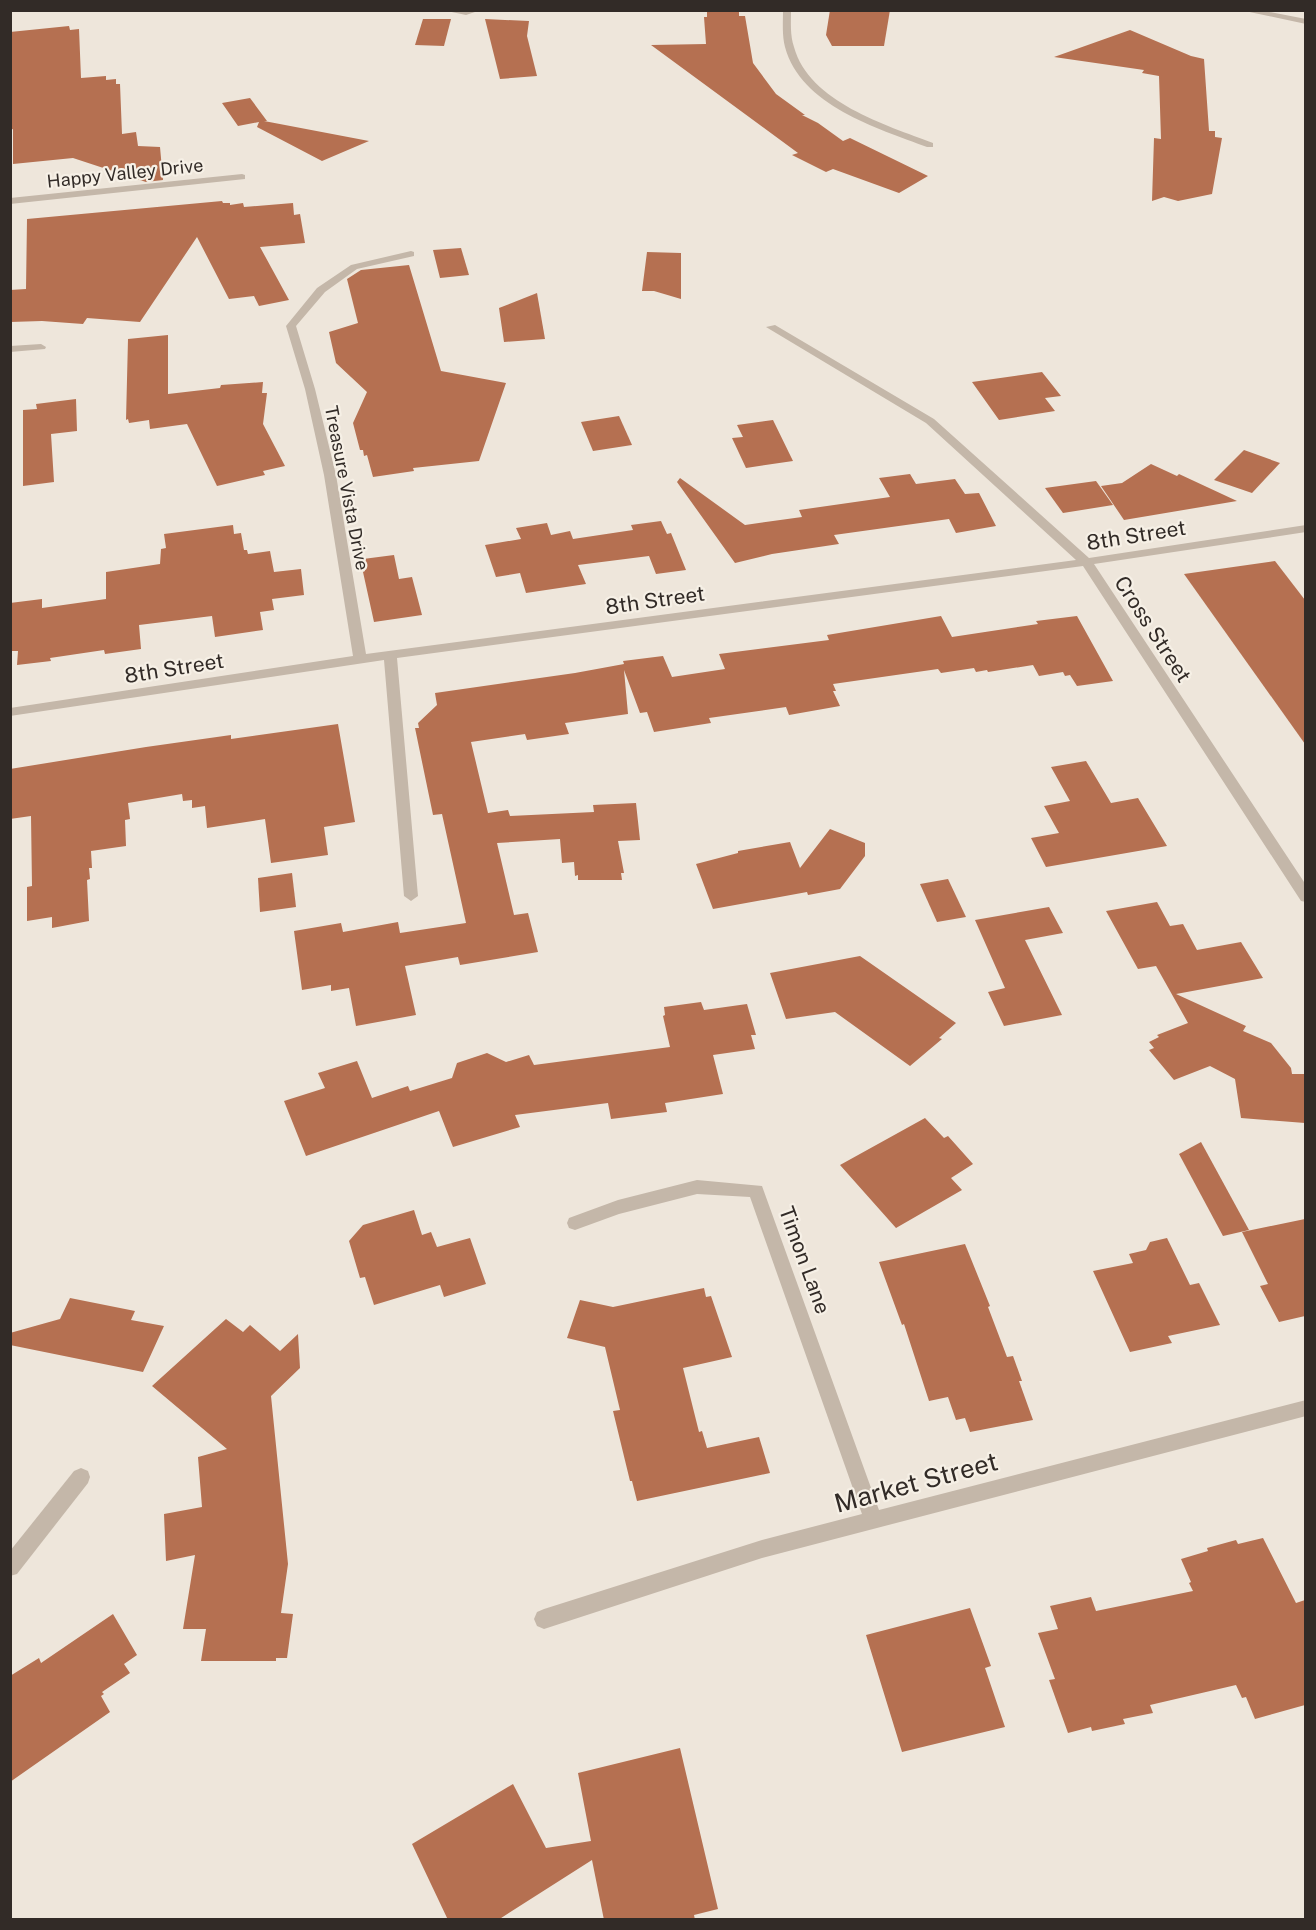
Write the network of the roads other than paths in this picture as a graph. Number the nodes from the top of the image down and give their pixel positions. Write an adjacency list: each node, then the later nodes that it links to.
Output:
1 (446, 10): 2 (street)
2 (477, 10)
3 (788, 10): 6 (street)
4 (1244, 10): 5 (street)
5 (1305, 22)
6 (930, 146)
7 (242, 177): 8 (street, Happy Valley Drive)
8 (10, 201)
9 (411, 254): 16 (street, Treasure Vista Drive)
10 (771, 327): 14 (street, Cross Street)
11 (40, 347): 12 (street)
12 (10, 349)
13 (1305, 528): 14 (street, 8th Street)
14 (1086, 562): 15 (street, 8th Street); 19 (street, Cross Street)
15 (390, 656): 16 (street, 8th Street); 18 (street)
16 (360, 659): 17 (street, 8th Street)
17 (10, 712)
18 (411, 896)
19 (1305, 897)
20 (575, 1223): 23 (street, Timon Lane)
21 (1305, 1408): 23 (street, Market Street)
22 (81, 1476): 24 (street)
23 (874, 1521): 25 (street, Market Street)
24 (10, 1568)
25 (544, 1619)

